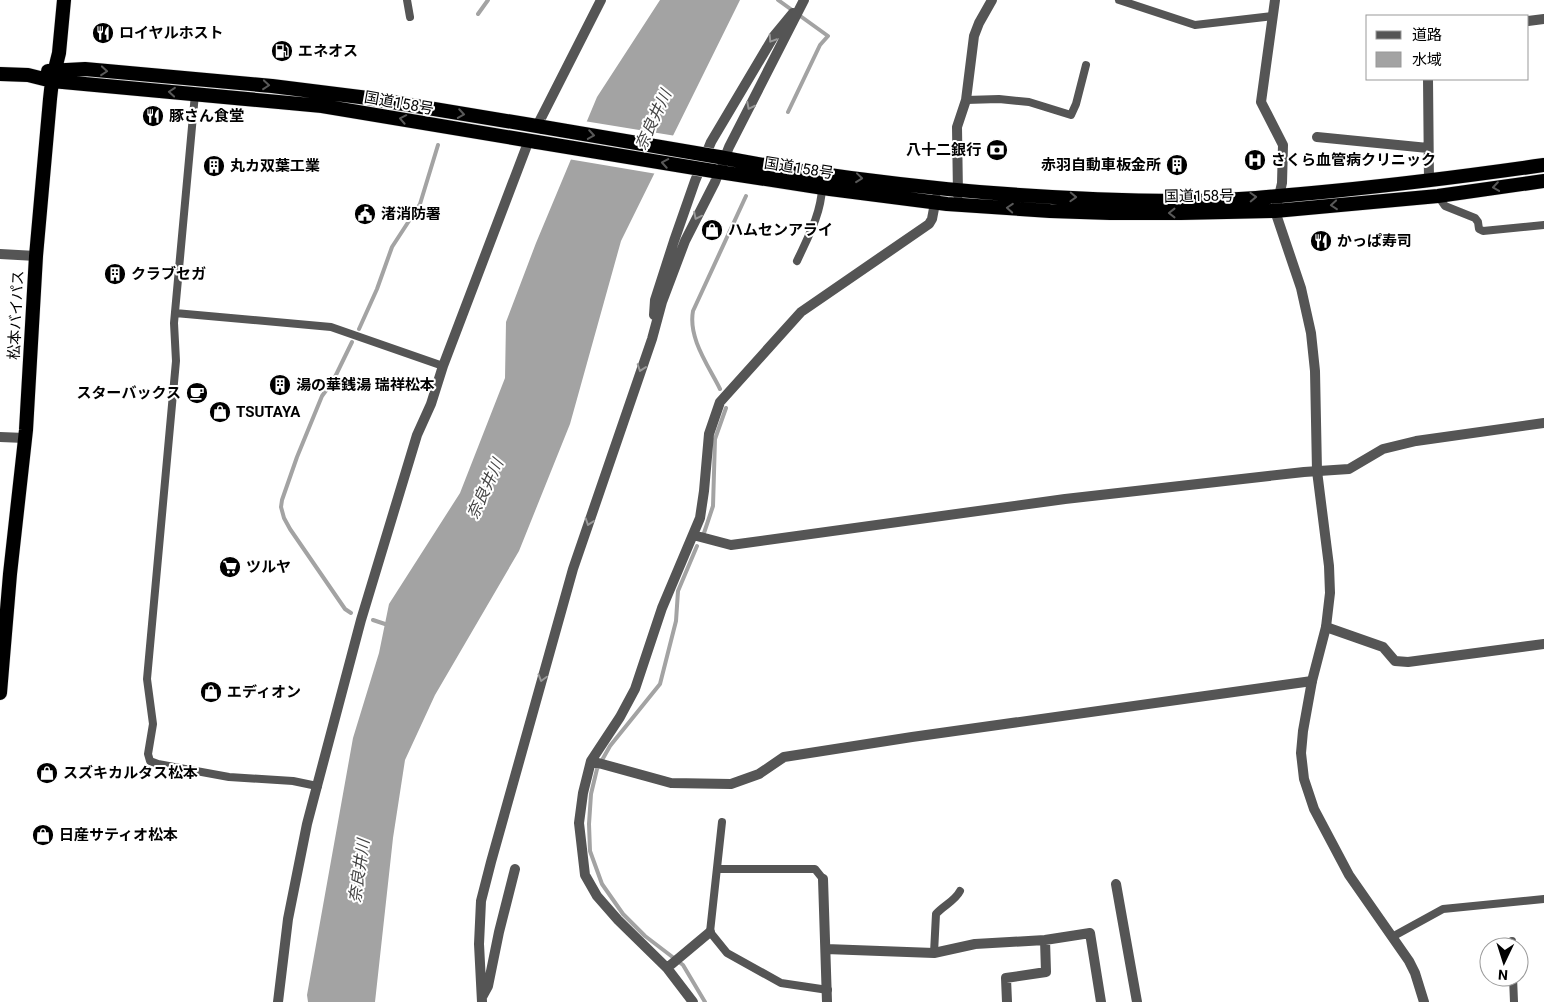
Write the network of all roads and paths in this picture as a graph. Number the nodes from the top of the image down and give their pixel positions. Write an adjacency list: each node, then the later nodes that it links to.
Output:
1 (64, 0): 14 (highway, 松本バイパス)
2 (407, 0): 9 (lane)
3 (992, 0): 17 (street)
4 (1119, 0): 8 (lane)
5 (1275, 0): 8 (street)
6 (597, 1): 18 (street)
7 (803, 1): 22 (street, one-way to 22); 40 (street, one-way to 40)
8 (1273, 16): 30 (street)
9 (410, 17)
10 (1544, 19): 11 (street)
11 (1529, 21)
12 (1086, 65): 17 (lane)
13 (0, 74): 14 (highway)
14 (54, 75): 16 (highway, 国道158号, one-way to 14); 18 (highway, 国道158号, one-way to 18); 37 (highway, 松本バイパス)
15 (1428, 80): 21 (street)
16 (195, 94): 20 (highway, 国道158号, one-way to 16); 39 (lane)
17 (966, 100): 29 (street)
18 (540, 127): 22 (highway, 国道158号, one-way to 22, bridge)
19 (1316, 138): 21 (street)
20 (533, 141): 24 (highway, 国道158号, one-way to 20, bridge); 41 (street)
21 (1428, 148): 26 (street)
22 (722, 157): 24 (street); 27 (highway, 国道158号, one-way to 27)
23 (1544, 165): 26 (highway, 国道158号)
24 (716, 172): 28 (highway, 国道158号); 40 (street, one-way to 40)
25 (1544, 181): 31 (highway, 国道158号, one-way to 31)
26 (1429, 182): 30 (highway, 国道158号)
27 (938, 187): 29 (highway, 国道158号); 32 (street)
28 (822, 188): 32 (highway, 国道158号); 38 (lane)
29 (959, 189): 30 (highway, 国道158号, one-way to 30); 33 (street)
30 (1279, 196): 34 (street)
31 (1438, 196): 34 (highway, 国道158号, one-way to 34); 35 (lane)
32 (936, 203): 33 (highway, 国道158号); 46 (street)
33 (958, 205): 34 (highway, 国道158号, one-way to 33)
34 (1275, 211): 45 (street)
35 (1544, 225)
36 (0, 254): 37 (street)
37 (36, 256): 44 (highway, 松本バイパス)
38 (797, 261)
39 (175, 313): 41 (lane); 52 (lane)
40 (652, 339): 68 (street, one-way to 68)
41 (443, 366): 52 (street)
42 (1544, 423): 45 (street)
43 (0, 437): 44 (street)
44 (25, 438): 50 (highway, 松本バイパス)
45 (1317, 471): 46 (street); 47 (street)
46 (693, 535): 51 (street)
47 (1326, 627): 48 (street); 49 (street)
48 (1544, 644)
49 (1312, 681): 51 (street); 61 (street)
50 (0, 693)
51 (591, 762): 65 (street)
52 (317, 786): 69 (street)
53 (722, 822): 55 (lane)
54 (515, 869): 68 (street)
55 (718, 869): 56 (lane); 60 (lane)
56 (823, 879): 63 (street)
57 (1116, 884): 74 (street)
58 (960, 891): 64 (lane)
59 (1544, 899): 61 (lane)
60 (710, 932): 65 (street); 67 (lane)
61 (1392, 936): 75 (street)
62 (1045, 940): 64 (street); 72 (street); 73 (street)
63 (826, 949): 64 (street); 67 (street)
64 (934, 953)
65 (667, 968): 70 (street)
66 (1513, 987): 76 (lane)
67 (828, 990): 71 (street)
68 (482, 999)
69 (278, 1002)
70 (693, 1002)
71 (827, 1002)
72 (1007, 1002)
73 (1101, 1002)
74 (1137, 1002)
75 (1424, 1002)
76 (1514, 1002)

